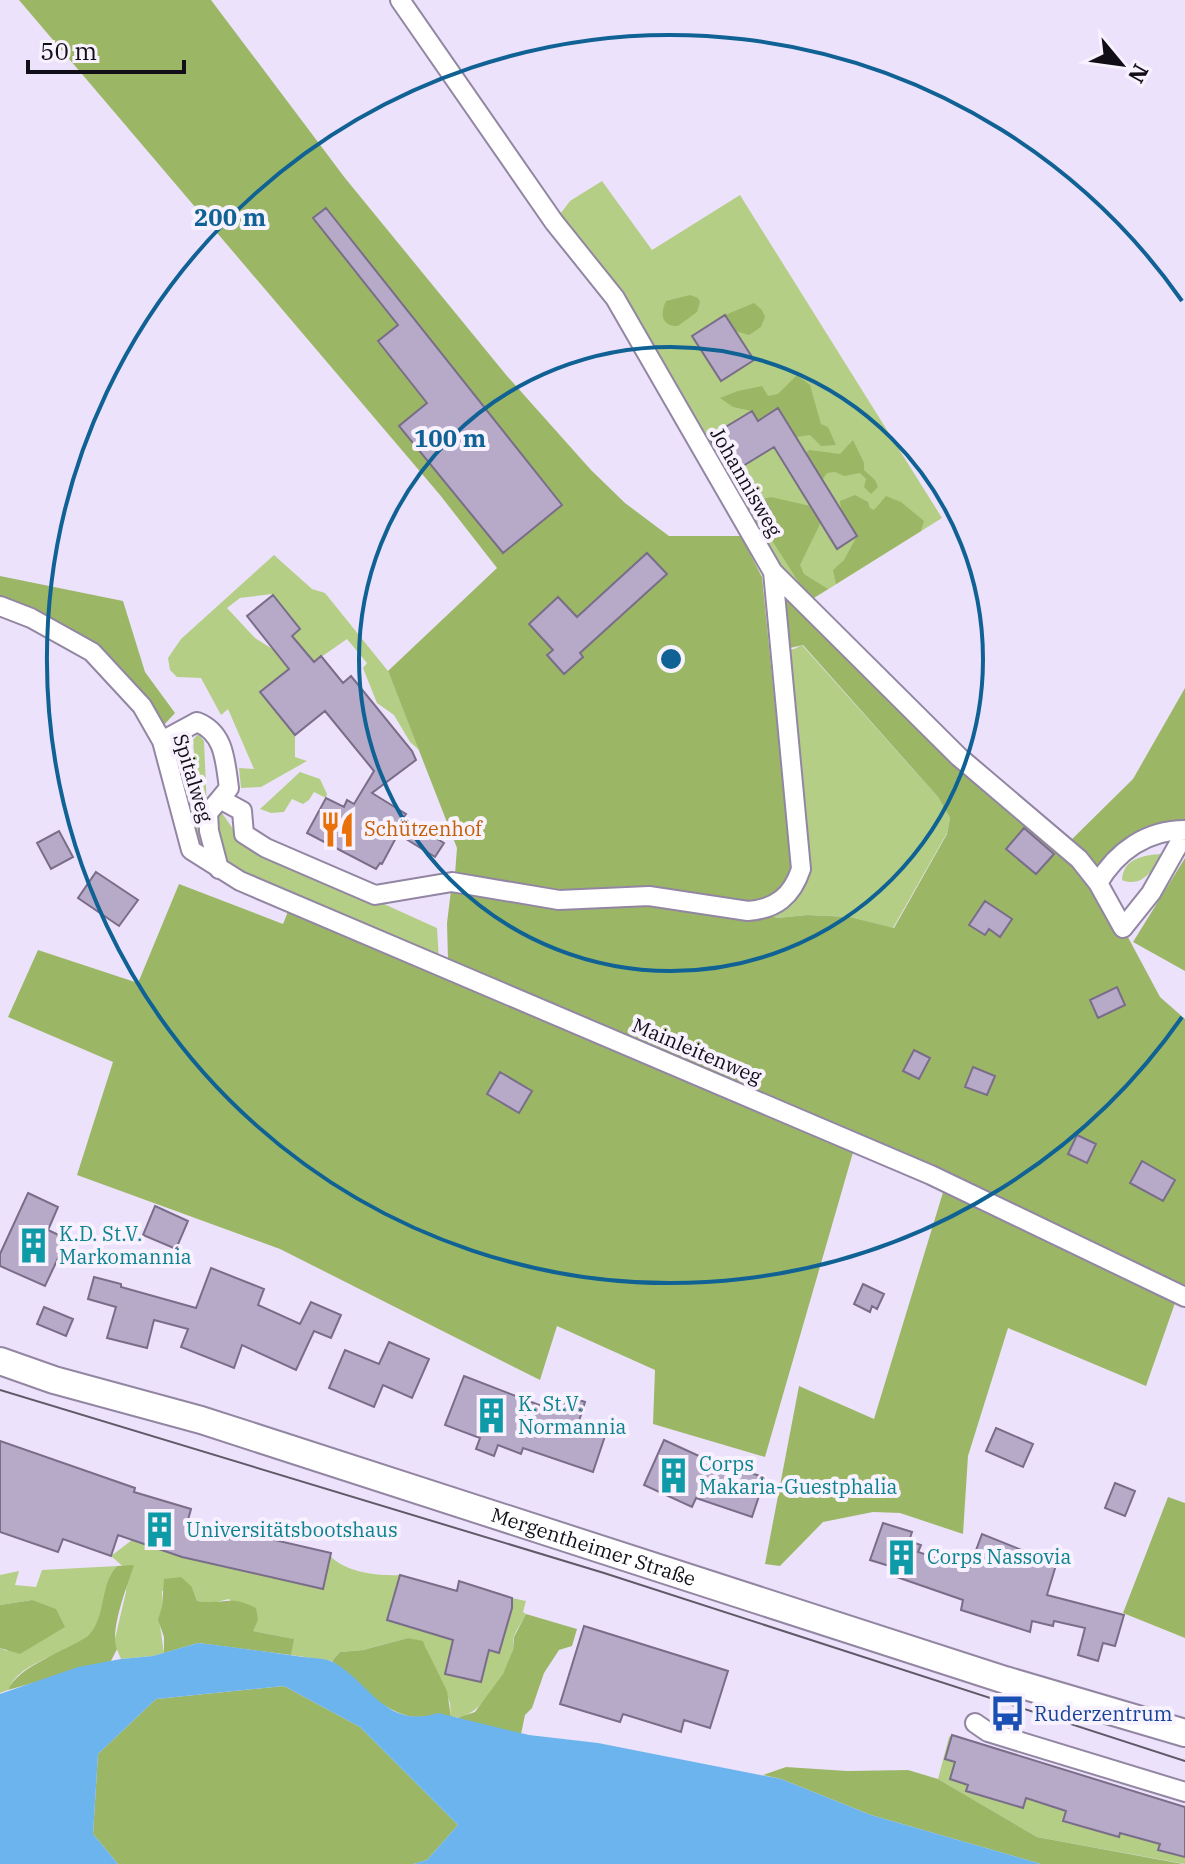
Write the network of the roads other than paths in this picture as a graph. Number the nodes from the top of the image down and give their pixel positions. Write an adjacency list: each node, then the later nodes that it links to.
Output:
1 (400, 0): 2 (street, Johannisweg)
2 (773, 572): 5 (street); 9 (street, Johannisweg)
3 (0, 606): 4 (street, Spitalweg)
4 (162, 741): 5 (street); 7 (street, Spitalweg)
5 (220, 799): 8 (street)
6 (1185, 831): 9 (street); 9 (street, Johannisweg)
7 (191, 850): 8 (street, Mainleitenweg)
8 (219, 869): 10 (street, Mainleitenweg)
9 (1098, 883)
10 (1185, 1297)
11 (0, 1361): 13 (main road, Mergentheimer Straße)
12 (975, 1723): 14 (street)
13 (1185, 1733)
14 (1185, 1792)

